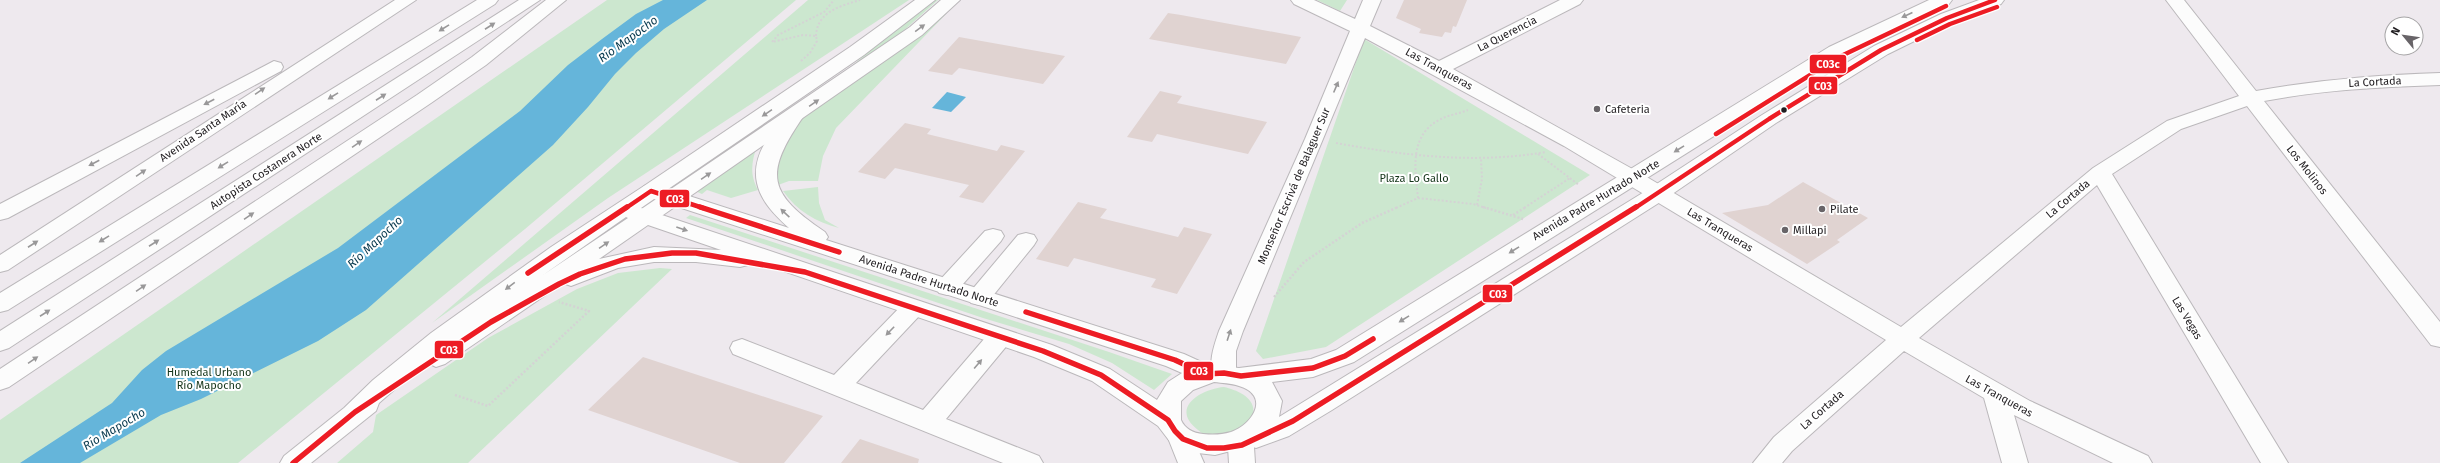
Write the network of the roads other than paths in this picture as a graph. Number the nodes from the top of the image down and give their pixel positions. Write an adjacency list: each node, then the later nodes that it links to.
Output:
1 (406, 0): 25 (main road, Avenida Santa María, one-way to 25); 30 (main road, Avenida Santa María, one-way to 1)
2 (489, 0): 34 (main road, one-way to 34)
3 (531, 0): 40 (main road, Autopista Costanera Norte, one-way to 3)
4 (557, 0): 43 (main road, one-way to 4)
5 (926, 0): 21 (main road, one-way to 21)
6 (951, 0): 18 (main road, one-way to 6)
7 (1300, 0): 13 (main road, Las Tranqueras)
8 (1372, 0): 13 (main road, Monseñor Escrivá de Balaguer Sur)
9 (1574, 0): 14 (main road, La Querencia)
10 (1943, 0): 20 (main road, Avenida Padre Hurtado Norte, one-way to 20)
11 (1995, 0): 22 (main road)
12 (2175, 0): 17 (main road, Los Molinos)
13 (1361, 28): 14 (main road, Las Tranqueras); 42 (main road, Monseñor Escrivá de Balaguer Sur, one-way to 13)
14 (1440, 68): 20 (main road, Las Tranqueras)
15 (2432, 79): 16 (main road); 17 (main road, La Cortada)
16 (2440, 96)
17 (2251, 98): 19 (main road, La Cortada); 39 (main road, Los Molinos)
18 (793, 117): 23 (main road, one-way to 18); 29 (main road, one-way to 18)
19 (2100, 172): 38 (main road, La Cortada); 56 (main road, Las Vegas)
20 (1631, 179): 22 (main road, Las Tranqueras); 42 (main road, Avenida Padre Hurtado Norte, one-way to 42)
21 (651, 191): 23 (main road, Avenida Padre Hurtado Norte); 24 (main road)
22 (1657, 194): 38 (main road, Las Tranqueras); 49 (main road)
23 (674, 197): 26 (main road); 29 (main road, Avenida Padre Hurtado Norte)
24 (623, 209): 26 (main road); 46 (main road, one-way to 46)
25 (0, 213)
26 (645, 217): 31 (main road, one-way to 31); 36 (main road, one-way to 26)
27 (993, 236): 32 (main road)
28 (1026, 240): 33 (main road)
29 (853, 256): 32 (main road, Avenida Padre Hurtado Norte)
30 (0, 265)
31 (805, 272): 35 (main road); 36 (main road)
32 (947, 287): 33 (main road, Avenida Padre Hurtado Norte)
33 (979, 297): 42 (main road, Avenida Padre Hurtado Norte)
34 (0, 304)
35 (913, 308): 37 (main road); 44 (main road, one-way to 44)
36 (491, 322): 46 (main road)
37 (1000, 337): 47 (main road, one-way to 37); 48 (main road)
38 (1903, 339): 45 (main road, Las Tranqueras); 53 (main road, La Cortada)
39 (2440, 339)
40 (0, 342)
41 (742, 348): 44 (main road)
42 (1223, 375): 48 (main road); 49 (main road)
43 (0, 382)
44 (838, 386): 47 (main road)
45 (1996, 395): 54 (main road); 55 (main road, Las Tranqueras)
46 (355, 412): 50 (main road)
47 (928, 422): 51 (main road)
48 (1174, 429): 49 (main road); 52 (main road)
49 (1247, 449)
50 (293, 463)
51 (1030, 463)
52 (1191, 463)
53 (1766, 463)
54 (2015, 463)
55 (2139, 463)
56 (2275, 463)

